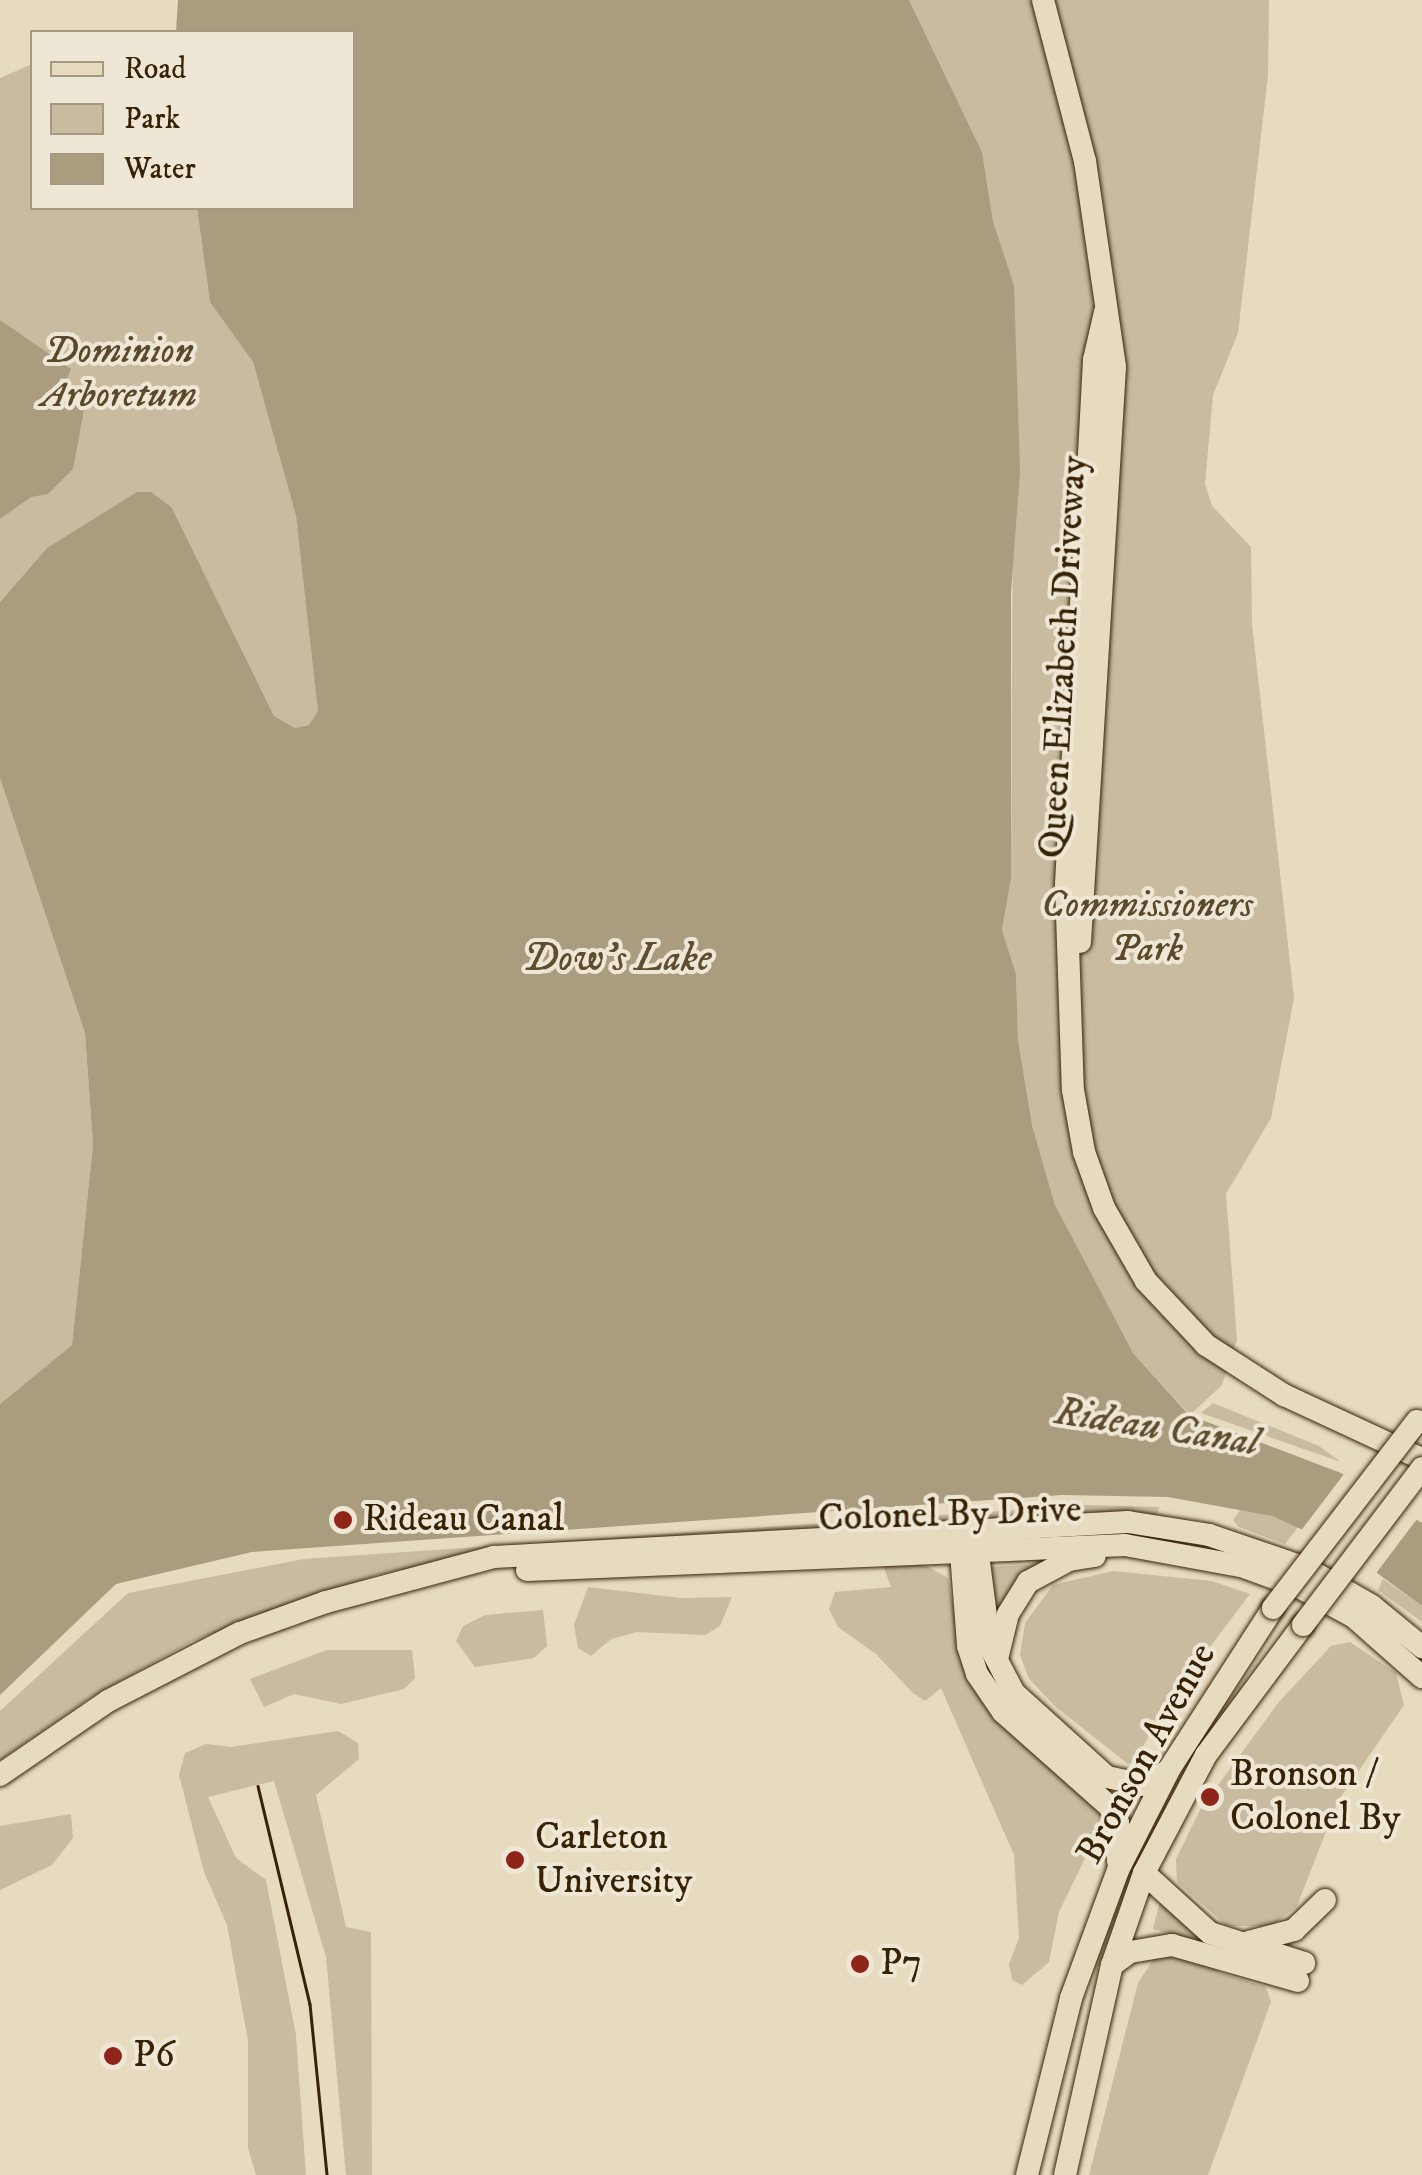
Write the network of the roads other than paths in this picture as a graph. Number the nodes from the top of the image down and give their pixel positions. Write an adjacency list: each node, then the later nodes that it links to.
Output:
1 (1043, 0): 3 (main road, Queen Elizabeth Driveway)
2 (1419, 1418): 13 (main road, Bronson Avenue, bridge)
3 (1377, 1442): 4 (main road, Queen Elizabeth Driveway); 5 (main road, Queen Elizabeth Driveway)
4 (1422, 1458)
5 (1422, 1471): 16 (main road, Bronson Avenue, bridge)
6 (971, 1526): 8 (main road); 9 (main road, Colonel By Drive); 10 (main road, Colonel By Drive)
7 (1154, 1550): 8 (main road, Colonel By Drive); 11 (main road); 12 (main road, Colonel By Drive)
8 (970, 1551): 9 (main road, Colonel By Drive); 11 (main road); 15 (main road)
9 (446, 1572): 14 (main road, Colonel By Drive)
10 (1422, 1647)
11 (996, 1664): 13 (main road)
12 (1422, 1676)
13 (1170, 1768): 15 (main road, Bronson Avenue)
14 (0, 1775)
15 (1118, 1870): 20 (main road, Bronson Avenue)
16 (1144, 1874): 18 (main road); 19 (main road, Bronson Avenue)
17 (1325, 1900): 18 (main road)
18 (1234, 1942): 19 (main road)
19 (1112, 1966): 21 (main road, Bronson Avenue)
20 (1027, 2175)
21 (1065, 2175)

